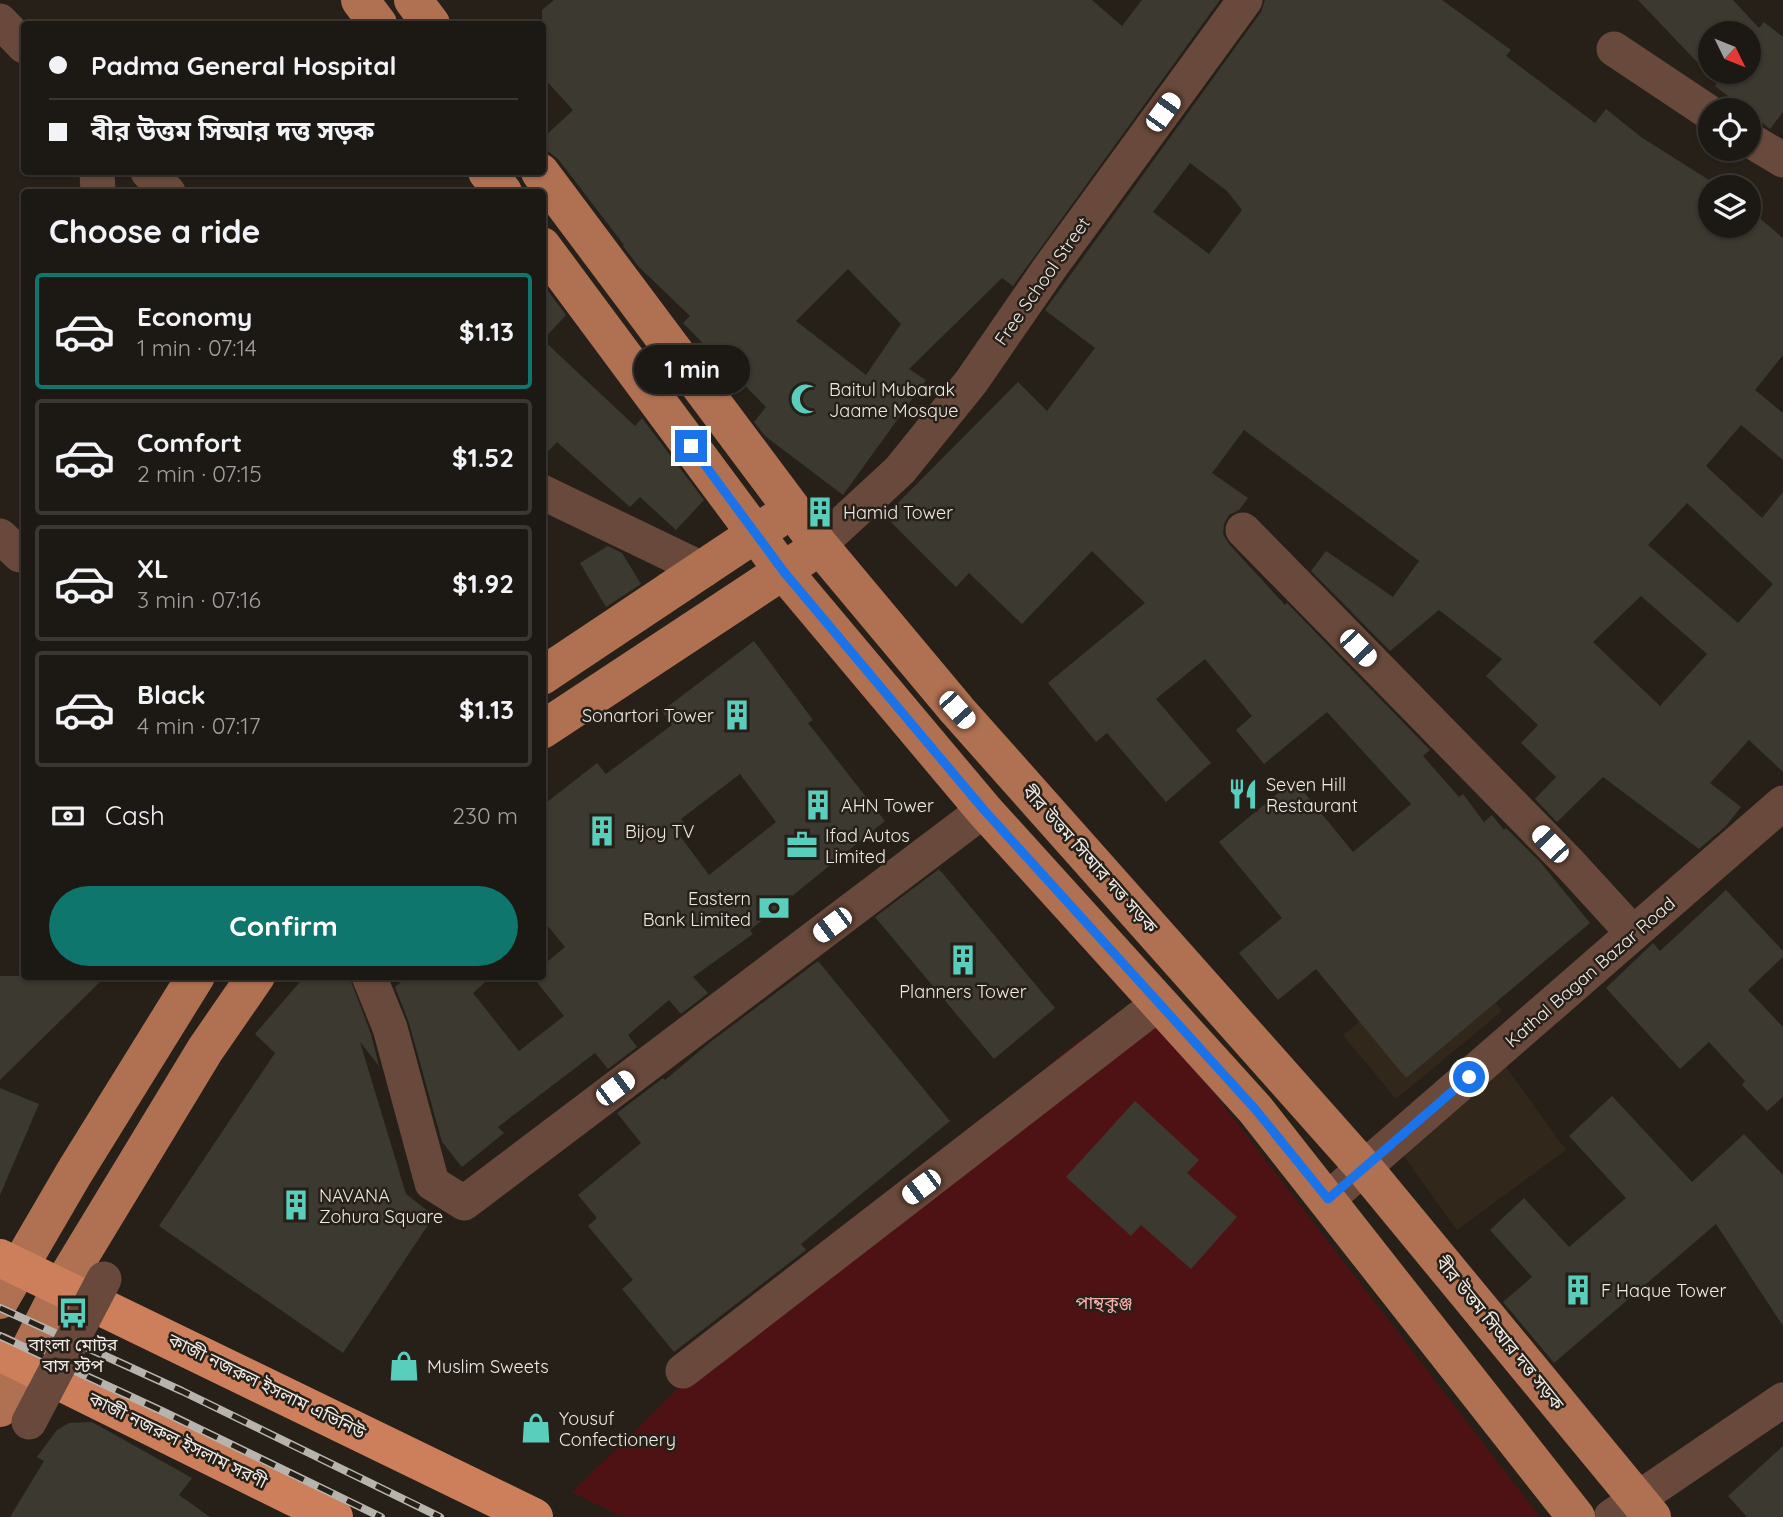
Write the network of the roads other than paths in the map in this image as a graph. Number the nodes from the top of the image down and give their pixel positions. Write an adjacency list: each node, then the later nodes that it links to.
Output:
1 (360, 0): 4 (main road)
2 (413, 0): 5 (main road)
3 (1245, 0): 22 (street, Free School Street)
4 (377, 21)
5 (429, 21)
6 (0, 22): 7 (street)
7 (21, 43)
8 (1614, 49): 9 (street)
9 (1698, 105)
10 (1761, 147): 11 (street)
11 (1783, 160)
12 (151, 175): 15 (street)
13 (489, 175): 16 (main road)
14 (542, 175): 19 (main road, বীর উত্তম সিআর দত্ত সড়ক)
15 (165, 189)
16 (501, 189)
17 (546, 251): 21 (main road)
18 (546, 494): 23 (street)
19 (791, 509): 21 (main road); 22 (main road, বীর উত্তম সিআর দত্ত সড়ক)
20 (1243, 530): 29 (street)
21 (757, 535): 23 (main road); 24 (main road)
22 (819, 545): 24 (main road); 34 (main road, বীর উত্তম সিআর দত্ত সড়ক)
23 (704, 570): 25 (main road)
24 (784, 572): 26 (main road); 28 (main road)
25 (546, 674)
26 (546, 727)
27 (1783, 803): 29 (street, Kathal Bagan Bazar Road)
28 (984, 810): 32 (street); 33 (main road)
29 (1633, 933): 34 (street, Kathal Bagan Bazar Road)
30 (193, 980): 36 (main road)
31 (253, 980): 38 (main road)
32 (371, 980)
33 (1159, 1003): 35 (main road); 41 (street)
34 (1364, 1168): 35 (street); 44 (main road, বীর উত্তম সিআর দত্ত সড়ক)
35 (1328, 1199): 47 (main road)
36 (10, 1262): 38 (highway, কাজী নজরুল ইসলাম এভিনিউ); 39 (main road)
37 (104, 1279): 43 (street, bridge)
38 (62, 1286): 40 (main road); 46 (highway, কাজী নজরুল ইসলাম এভিনিউ)
39 (0, 1300)
40 (11, 1357): 43 (main road); 45 (highway, কাজী নজরুল ইসলাম সরণী)
41 (683, 1371)
42 (1783, 1400): 44 (street)
43 (15, 1415)
44 (1633, 1511)
45 (334, 1517)
46 (534, 1517)
47 (1576, 1517)

